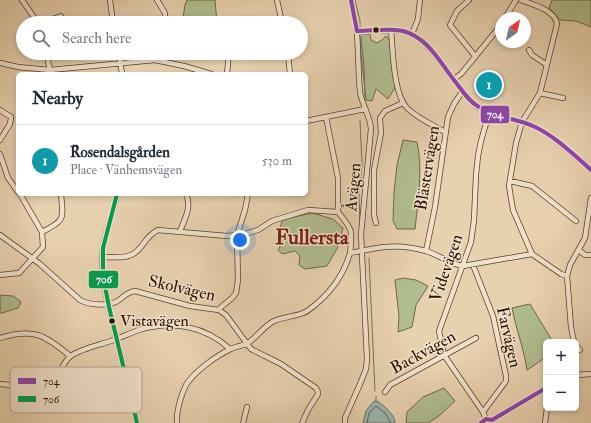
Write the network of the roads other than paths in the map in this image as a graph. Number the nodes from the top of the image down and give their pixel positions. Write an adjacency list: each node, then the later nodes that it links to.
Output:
1 (22, 0): 11 (street)
2 (110, 0): 12 (street)
3 (157, 0): 13 (street)
4 (277, 0): 14 (street)
5 (350, 0): 16 (street, Åvägen)
6 (420, 0): 18 (street)
7 (469, 0): 20 (street)
8 (516, 0): 10 (street)
9 (521, 0): 28 (street)
10 (509, 12)
11 (33, 16)
12 (112, 16)
13 (165, 16)
14 (280, 16)
15 (391, 30): 16 (street); 18 (street); 38 (street)
16 (357, 31): 39 (street, Åvägen)
17 (495, 32): 20 (street)
18 (412, 34): 34 (street)
19 (529, 50): 28 (street)
20 (475, 56): 34 (street)
21 (47, 60): 29 (street)
22 (120, 60): 27 (street)
23 (155, 60): 27 (street); 31 (street)
24 (228, 60): 32 (street)
25 (289, 60): 33 (street)
26 (0, 63): 29 (street)
27 (120, 63): 29 (street); 30 (street)
28 (547, 64): 36 (street)
29 (50, 72)
30 (122, 72)
31 (204, 72)
32 (227, 72)
33 (290, 72)
34 (454, 79): 35 (street)
35 (462, 92): 41 (street); 47 (street, Blästervägen)
36 (540, 93): 37 (street); 46 (street)
37 (562, 98)
38 (403, 103): 47 (street); 62 (street)
39 (365, 109): 44 (street); 67 (street, Åvägen)
40 (0, 110): 43 (street)
41 (489, 113): 46 (street); 76 (street, Videvägen)
42 (16, 116): 43 (street)
43 (11, 117): 48 (street)
44 (326, 117): 45 (street); 60 (street)
45 (308, 121)
46 (522, 122): 51 (street); 52 (street)
47 (446, 132): 69 (street, Blästervägen)
48 (0, 140)
49 (0, 154): 50 (street)
50 (1, 162): 53 (street)
51 (591, 170)
52 (510, 181): 61 (street); 71 (street)
53 (16, 189)
54 (21, 196): 64 (street)
55 (61, 196): 64 (street)
56 (118, 196): 73 (street)
57 (187, 196): 63 (street)
58 (248, 196): 66 (street)
59 (591, 198): 68 (street)
60 (338, 212): 66 (street); 70 (street)
61 (576, 221)
62 (376, 222)
63 (180, 231): 66 (street); 73 (street)
64 (42, 232): 74 (street)
65 (0, 235): 74 (street)
66 (237, 235): 80 (street)
67 (362, 250): 69 (street); 70 (street); 107 (street, Åvägen)
68 (579, 250): 72 (street); 78 (street)
69 (426, 251): 76 (street)
70 (350, 253): 85 (street)
71 (532, 254): 75 (street); 78 (street)
72 (591, 255)
73 (102, 257): 79 (street)
74 (34, 259): 77 (street); 79 (street)
75 (473, 265): 76 (street); 99 (street, Farvägen)
76 (463, 266): 87 (street, Videvägen)
77 (0, 275)
78 (567, 276): 84 (street)
79 (108, 303): 80 (street, Skolvägen); 83 (street)
80 (219, 310): 85 (street, Skolvägen)
81 (0, 338): 88 (street)
82 (476, 338): 87 (street, Backvägen)
83 (117, 339): 86 (street); 88 (street); 90 (street)
84 (573, 339)
85 (247, 343): 86 (street); 106 (street, Skolvägen)
86 (230, 349): 104 (street)
87 (444, 355): 96 (street, Backvägen); 99 (street, Videvägen)
88 (70, 356): 89 (street)
89 (64, 367)
90 (124, 367)
91 (591, 374): 92 (street)
92 (579, 375)
93 (0, 384): 94 (street)
94 (10, 385)
95 (543, 391): 102 (street)
96 (385, 392)
97 (247, 407): 105 (street)
98 (547, 411): 109 (street)
99 (484, 412): 101 (street, Videvägen)
100 (135, 413): 103 (street)
101 (486, 419): 102 (street); 108 (street)
102 (493, 422)
103 (137, 423)
104 (177, 423)
105 (243, 423)
106 (302, 423)
107 (345, 423)
108 (481, 423)
109 (545, 423)

